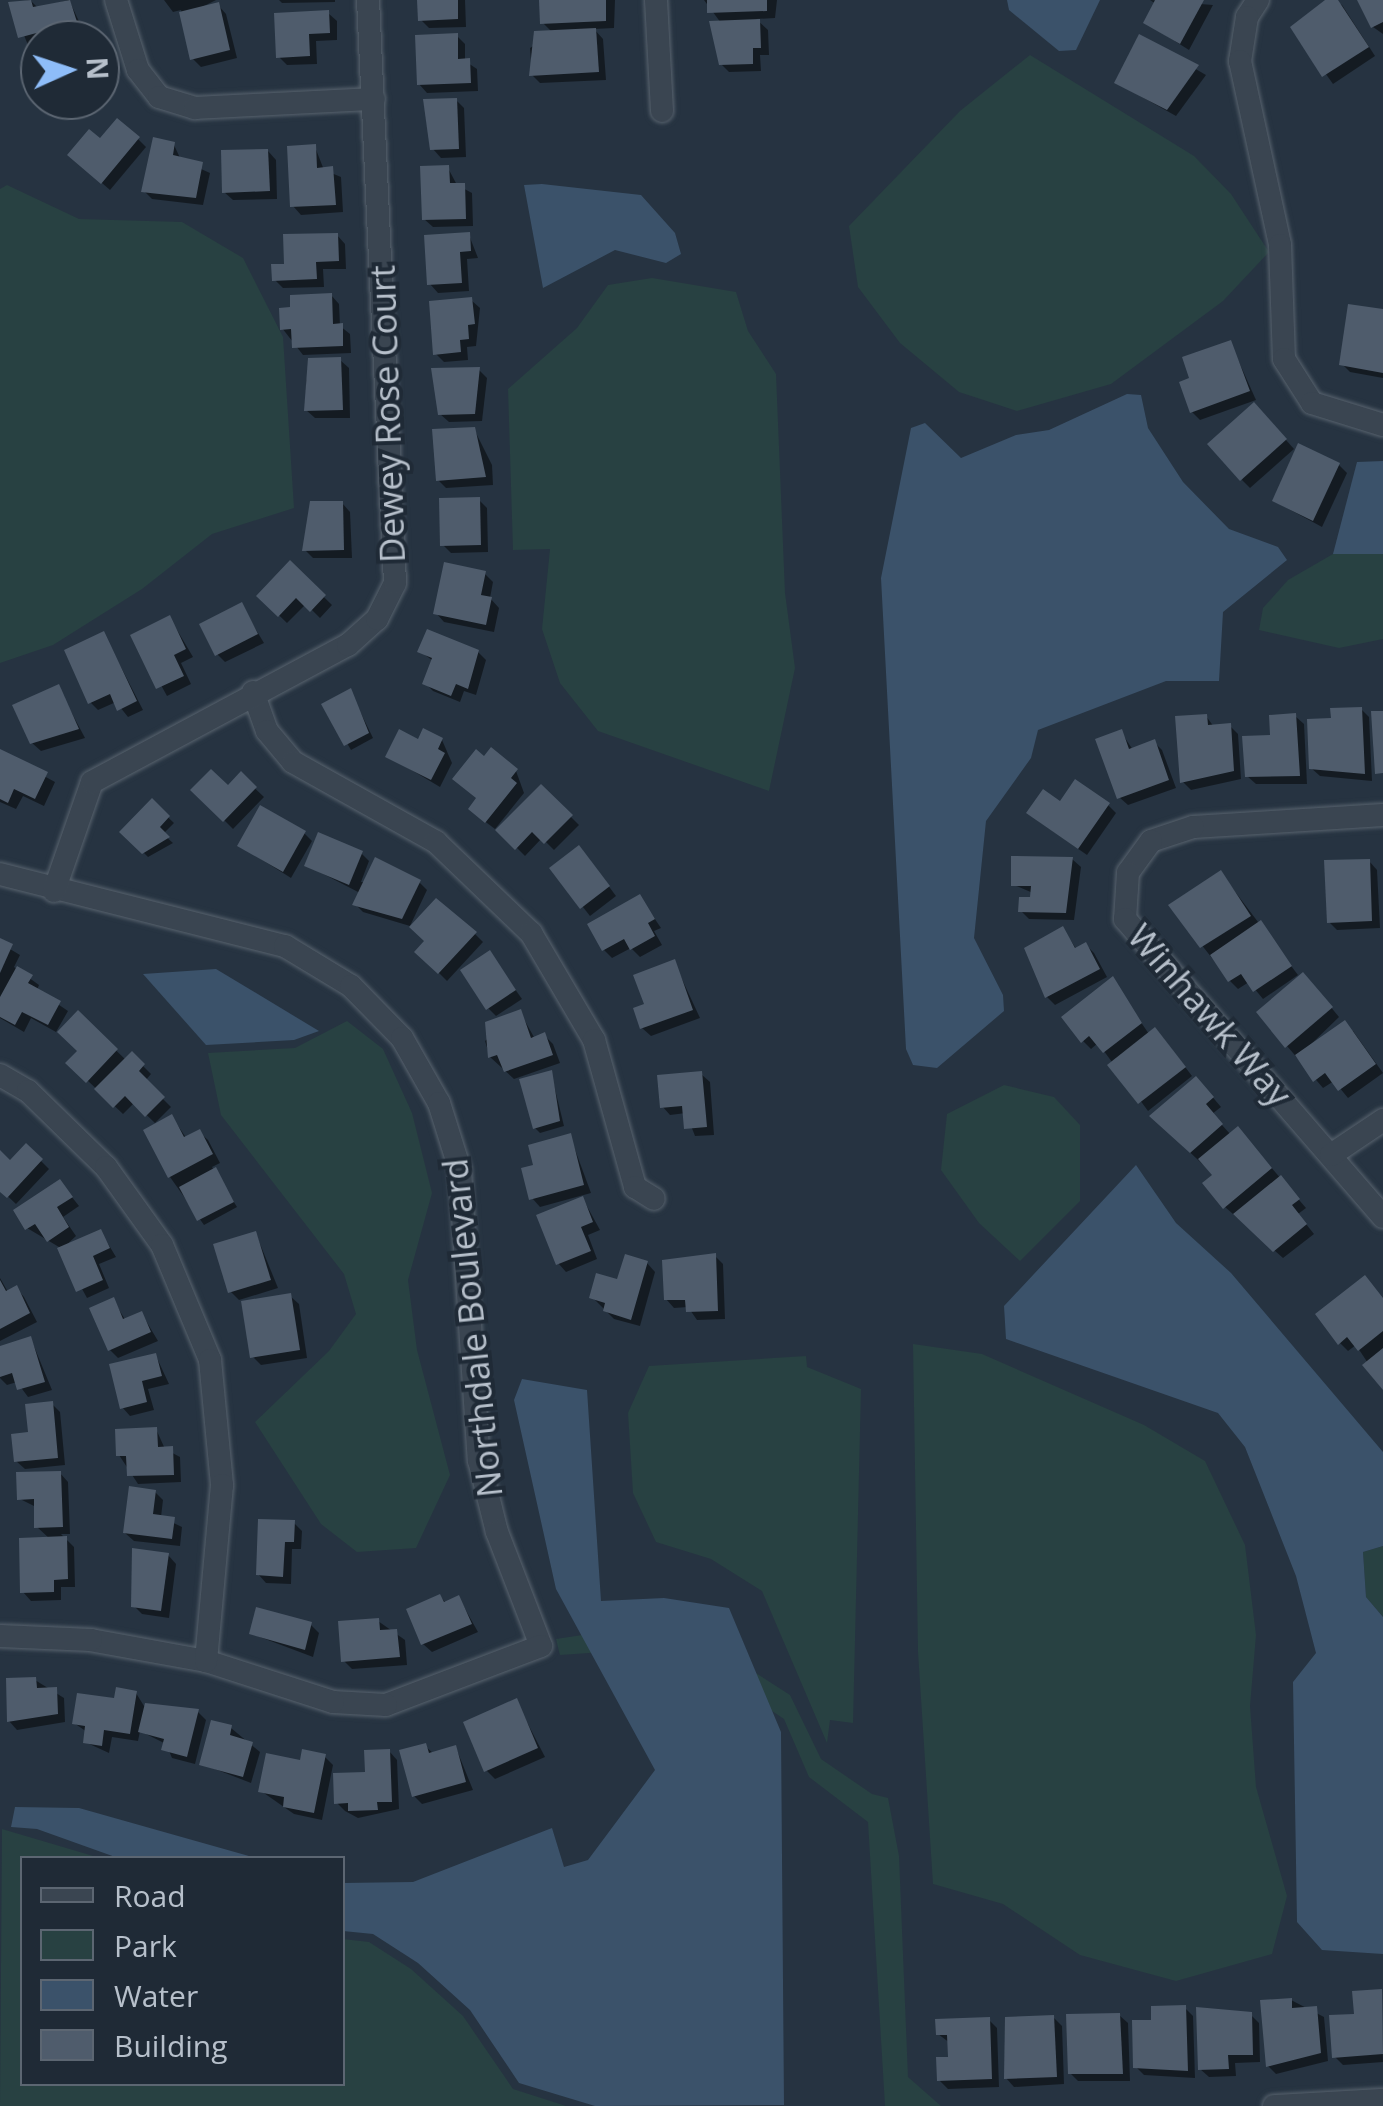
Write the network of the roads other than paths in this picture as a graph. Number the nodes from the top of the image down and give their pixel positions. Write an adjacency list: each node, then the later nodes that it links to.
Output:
1 (116, 0): 5 (street)
2 (368, 0): 5 (street, Dewey Rose Court)
3 (656, 0): 6 (street)
4 (1258, 0): 7 (street)
5 (374, 98): 8 (street, Dewey Rose Court)
6 (662, 111)
7 (1383, 425)
8 (253, 692): 11 (street, Dewey Rose Court); 15 (street)
9 (1383, 814): 14 (street, Winhawk Way)
10 (0, 874): 11 (street, Northdale Boulevard)
11 (54, 890): 18 (street, Northdale Boulevard)
12 (0, 1074): 18 (street)
13 (1383, 1120): 14 (street)
14 (1331, 1155): 16 (street, Winhawk Way)
15 (654, 1200)
16 (1383, 1218)
17 (0, 1636): 18 (street)
18 (206, 1661)
19 (1382, 2102): 20 (street)
20 (1274, 2106)

